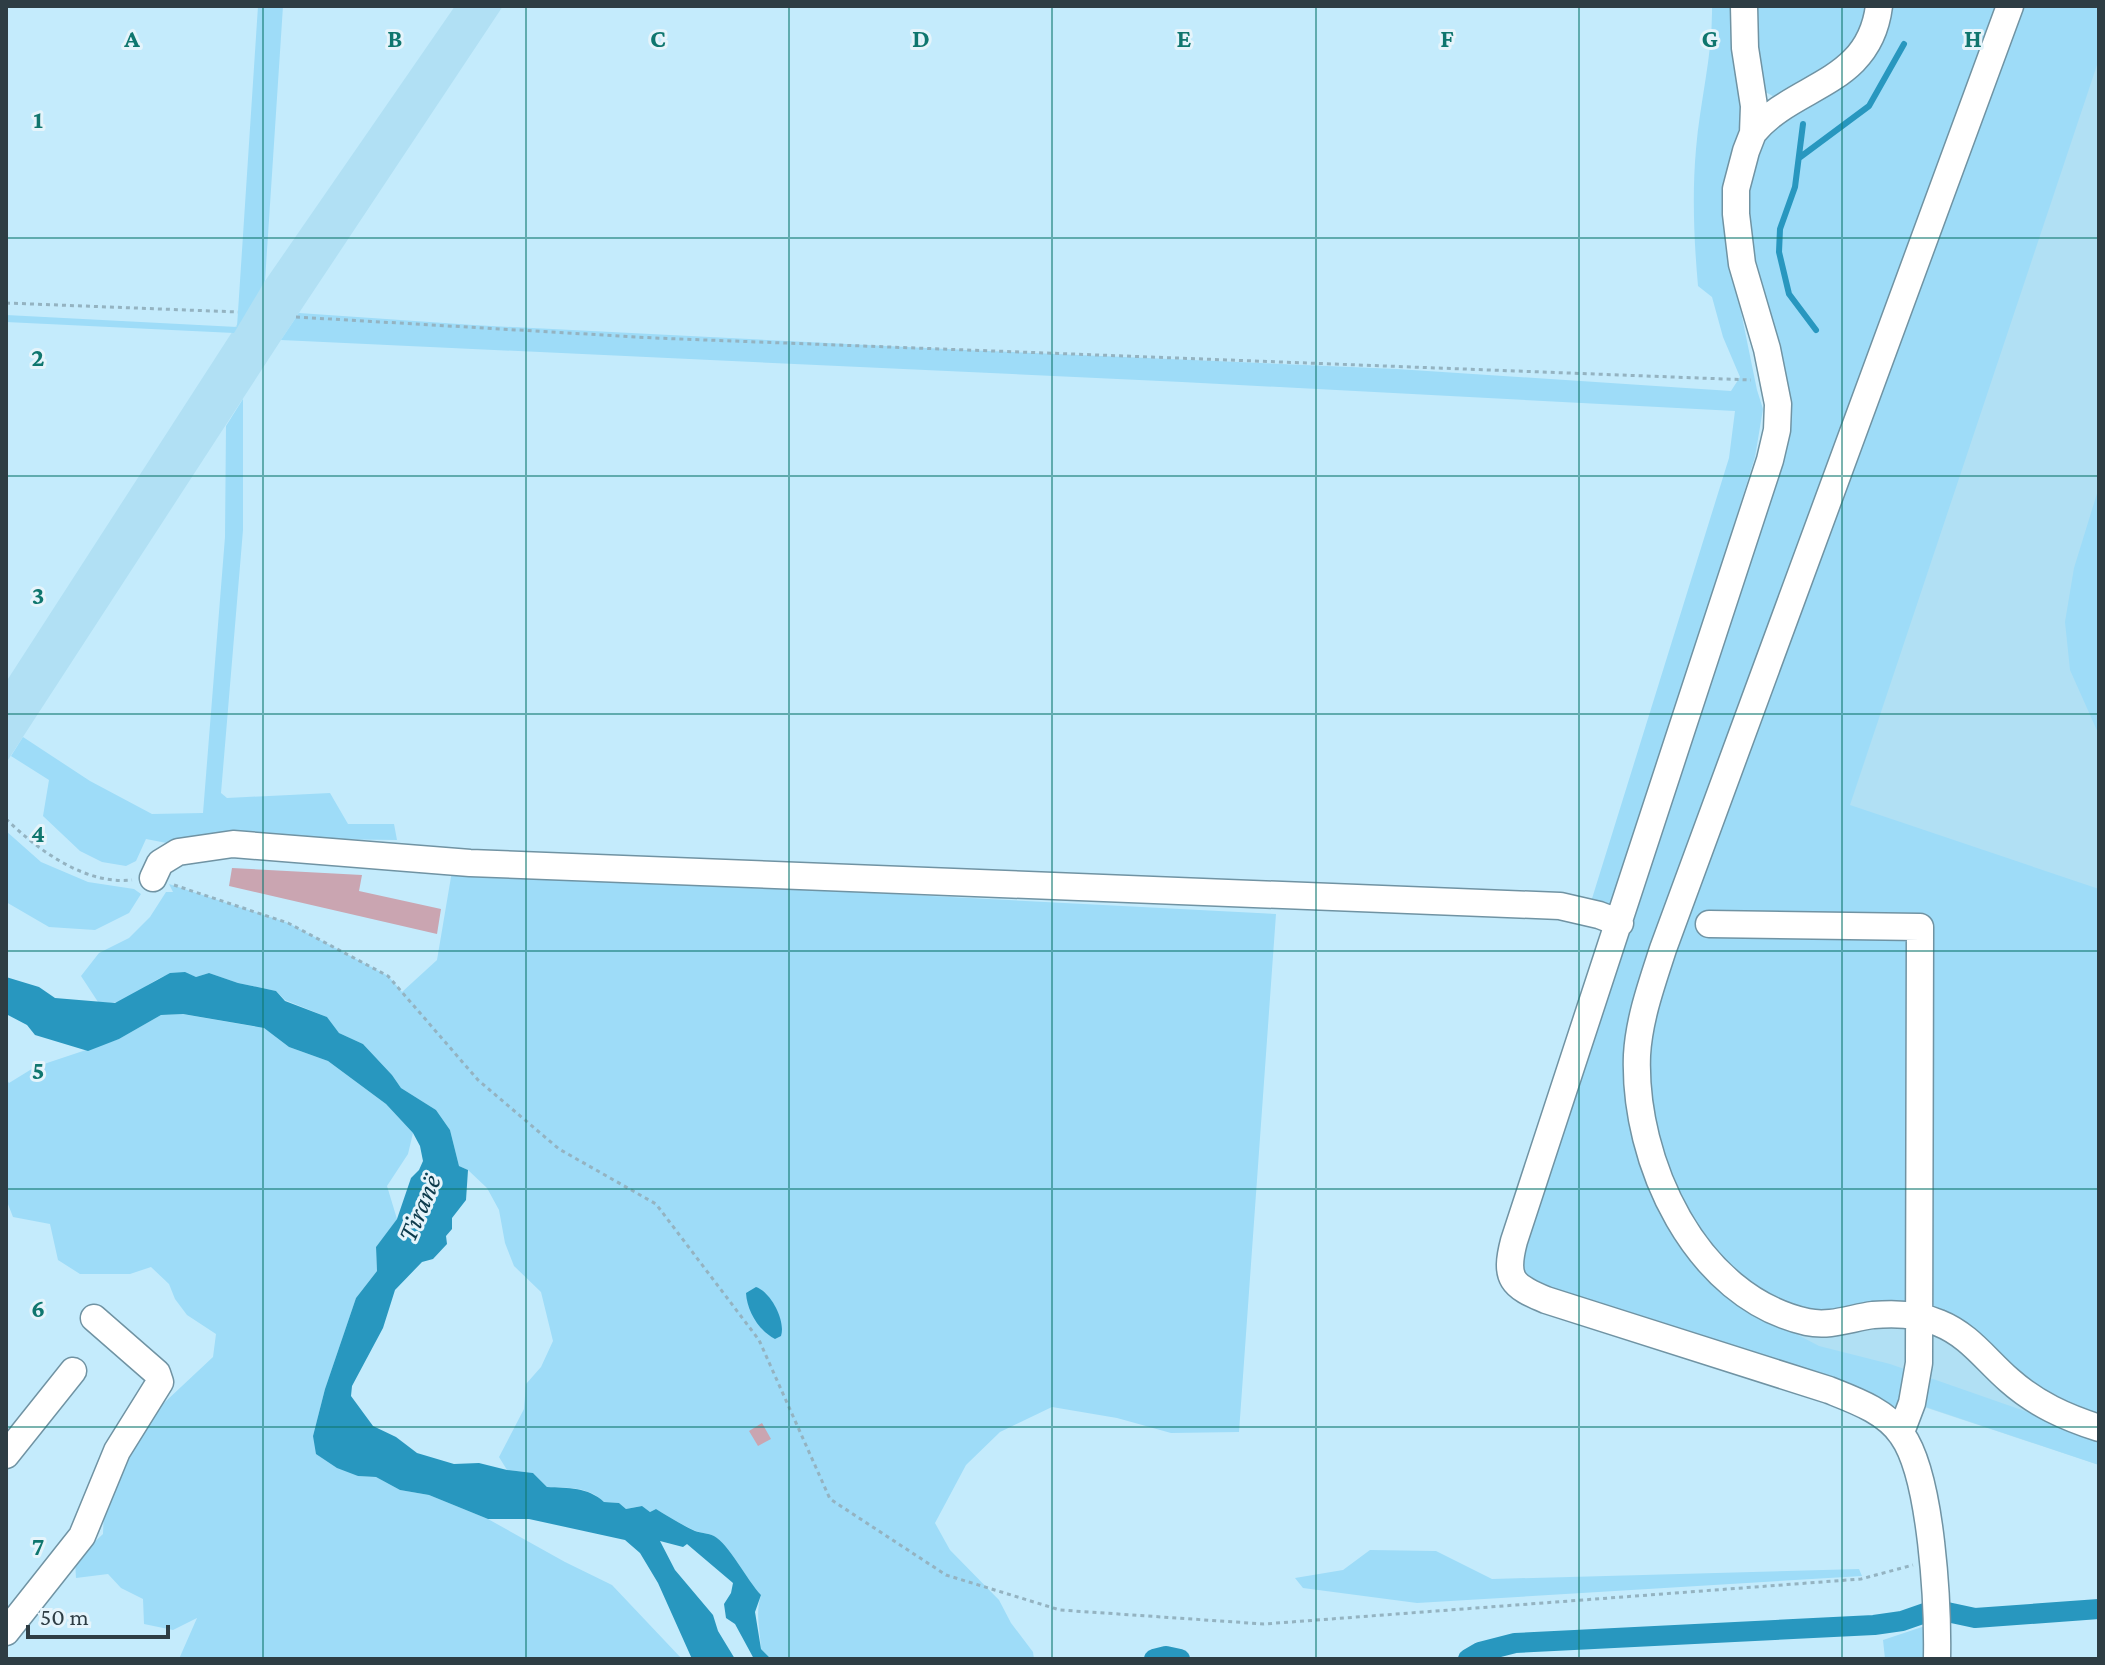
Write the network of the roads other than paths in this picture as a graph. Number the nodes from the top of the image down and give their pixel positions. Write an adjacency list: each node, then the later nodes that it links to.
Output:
1 (1744, 6): 4 (street)
2 (1879, 6): 4 (street)
3 (2010, 6): 8 (street)
4 (1753, 133): 6 (street)
5 (153, 878): 6 (street)
6 (1620, 923): 12 (street)
7 (1709, 924): 8 (street)
8 (1918, 1315): 11 (street); 12 (street)
9 (94, 1318): 14 (street)
10 (73, 1371): 13 (street)
11 (2099, 1428)
12 (1901, 1432): 15 (street)
13 (6, 1455)
14 (6, 1632)
15 (1937, 1648)

